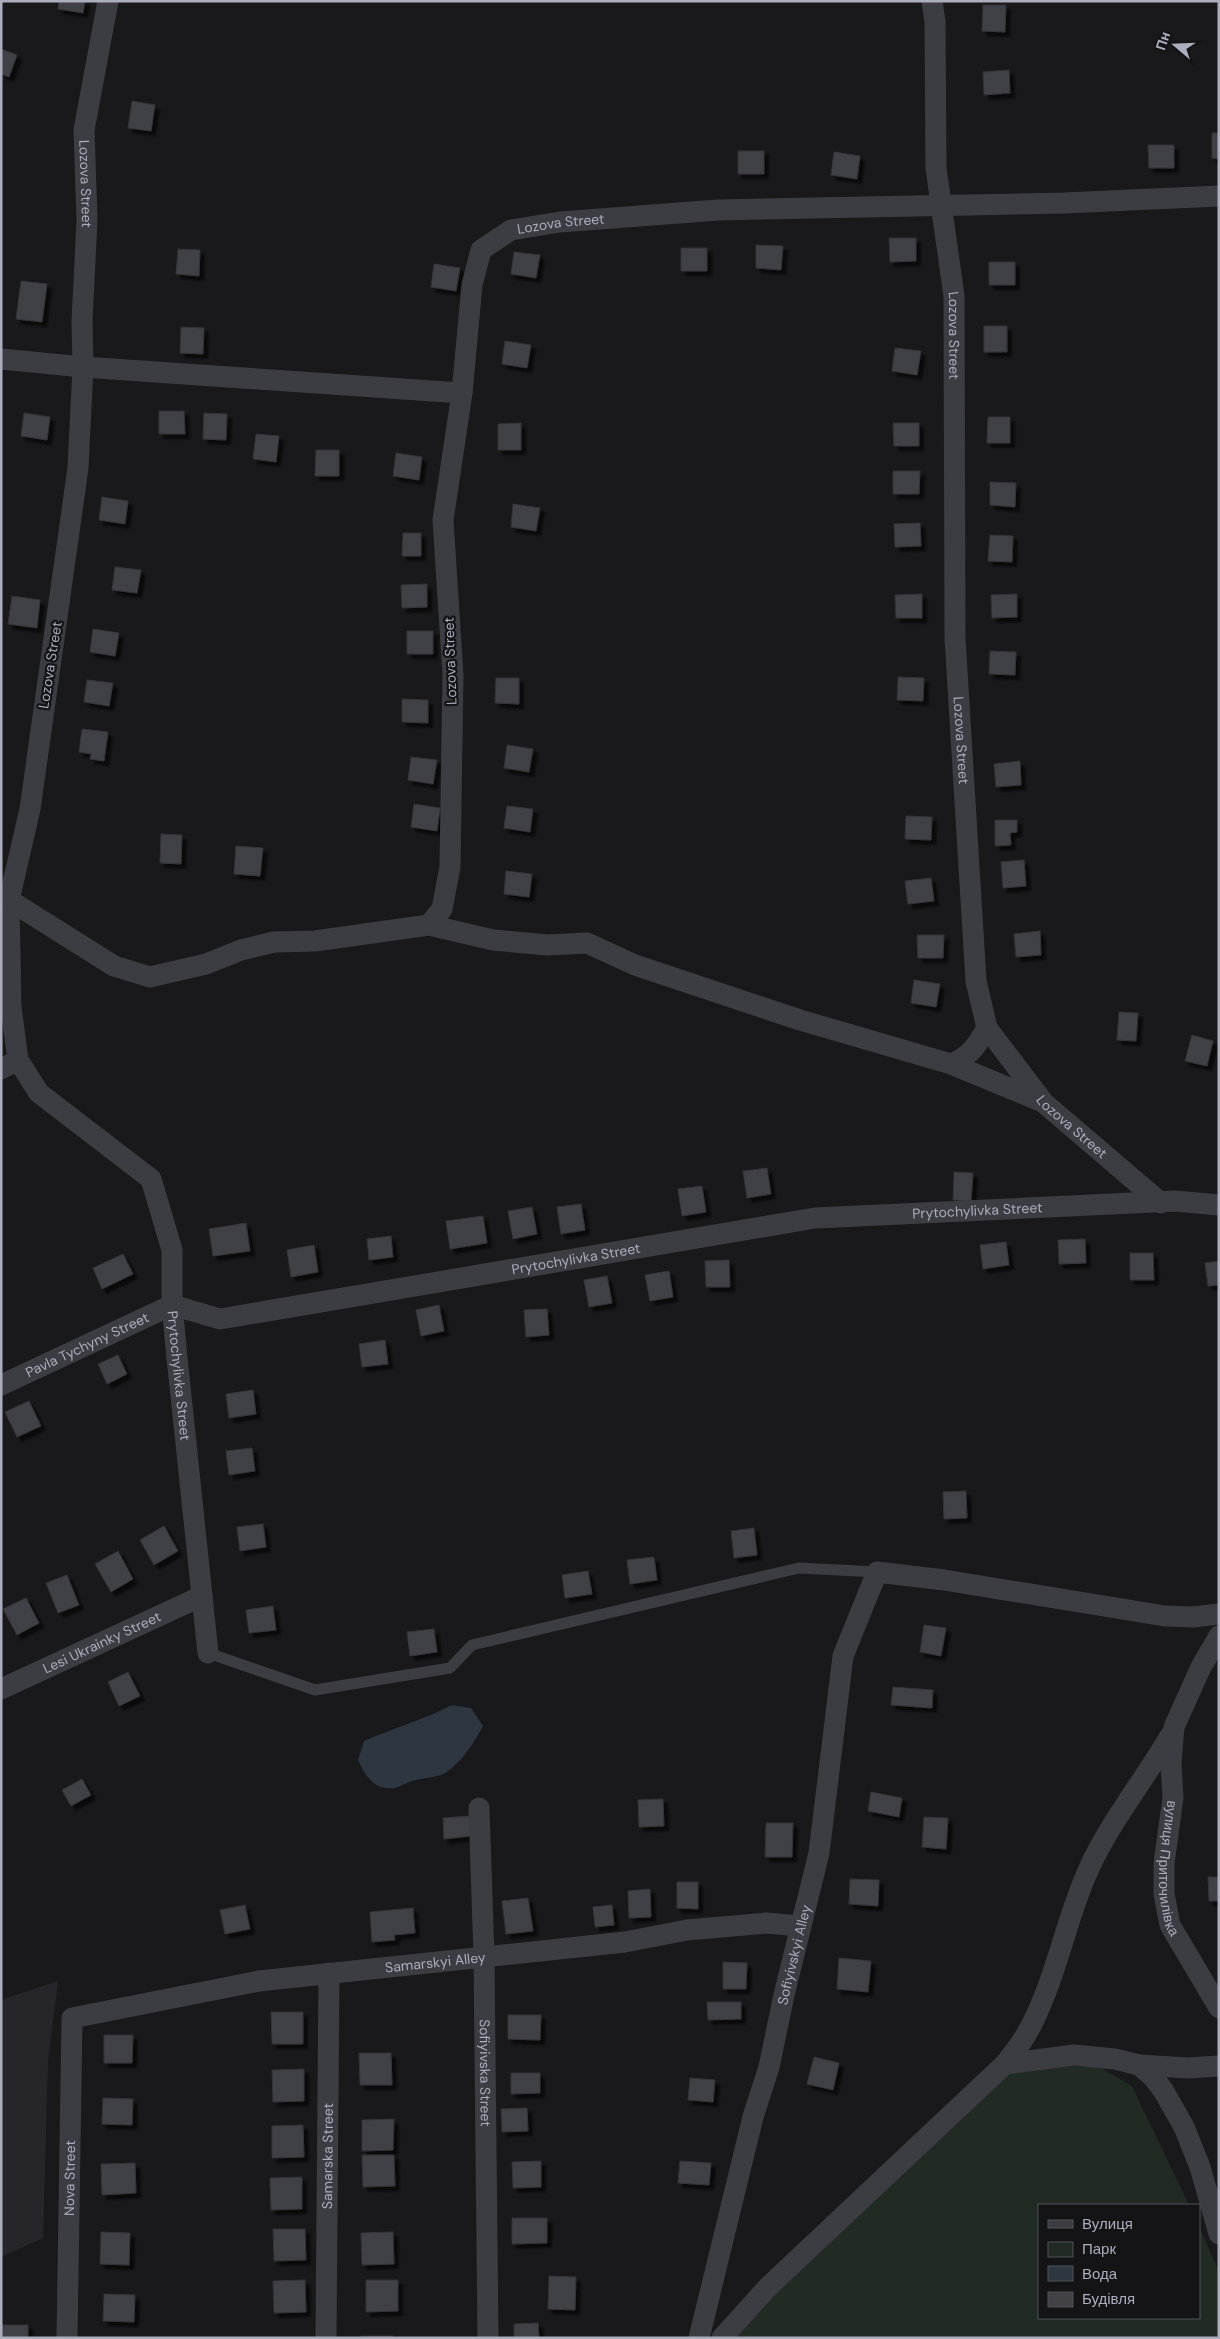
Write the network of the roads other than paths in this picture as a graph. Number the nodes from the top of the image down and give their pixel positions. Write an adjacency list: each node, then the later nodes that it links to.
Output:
1 (108, 1): 6 (street, Lozova Street)
2 (932, 1): 4 (street, Lozova Street)
3 (1219, 196): 4 (street, Lozova Street)
4 (940, 206): 7 (street, Lozova Street); 10 (street, Lozova Street)
5 (1, 359): 6 (street)
6 (83, 368): 7 (street); 8 (street, Lozova Street)
7 (462, 393): 9 (street, Lozova Street)
8 (5, 898): 9 (street); 11 (street, Lozova Street)
9 (429, 925): 12 (street)
10 (988, 1028): 12 (street); 13 (street, Lozova Street)
11 (10, 1064): 16 (street)
12 (951, 1064): 13 (street)
13 (1044, 1103): 14 (street, Lozova Street)
14 (1160, 1203): 15 (street, Prytochylivka Street); 16 (street, Prytochylivka Street)
15 (1219, 1205)
16 (172, 1306): 17 (street, Pavla Tychyny Street); 19 (street, Prytochylivka Street)
17 (1, 1385)
18 (877, 1572): 20 (street); 22 (lane, Prytochylivka Street); 26 (street, Sofiyivskyi Alley)
19 (202, 1596): 22 (street, Prytochylivka Street); 23 (street, Lesi Ukrainky Street)
20 (1219, 1614)
21 (1219, 1636): 24 (street, вулиця Приточилівка)
22 (208, 1654)
23 (1, 1689)
24 (1174, 1727): 29 (street, вулиця Приточилівка); 31 (street)
25 (479, 1808): 27 (street, Sofiyivska Street)
26 (800, 1926): 27 (street, Samarskyi Alley); 38 (street, Sofiyivskyi Alley)
27 (484, 1956): 28 (street, Samarskyi Alley); 37 (street, Sofiyivska Street)
28 (330, 1973): 30 (street, Samarskyi Alley); 36 (street, Samarska Street)
29 (1219, 2008)
30 (72, 2018): 35 (street, Nova Street)
31 (1005, 2064): 32 (street); 39 (street)
32 (1139, 2065): 33 (street); 34 (street)
33 (1219, 2066)
34 (1219, 2234)
35 (67, 2338)
36 (326, 2338)
37 (488, 2338)
38 (699, 2338)
39 (722, 2338)

